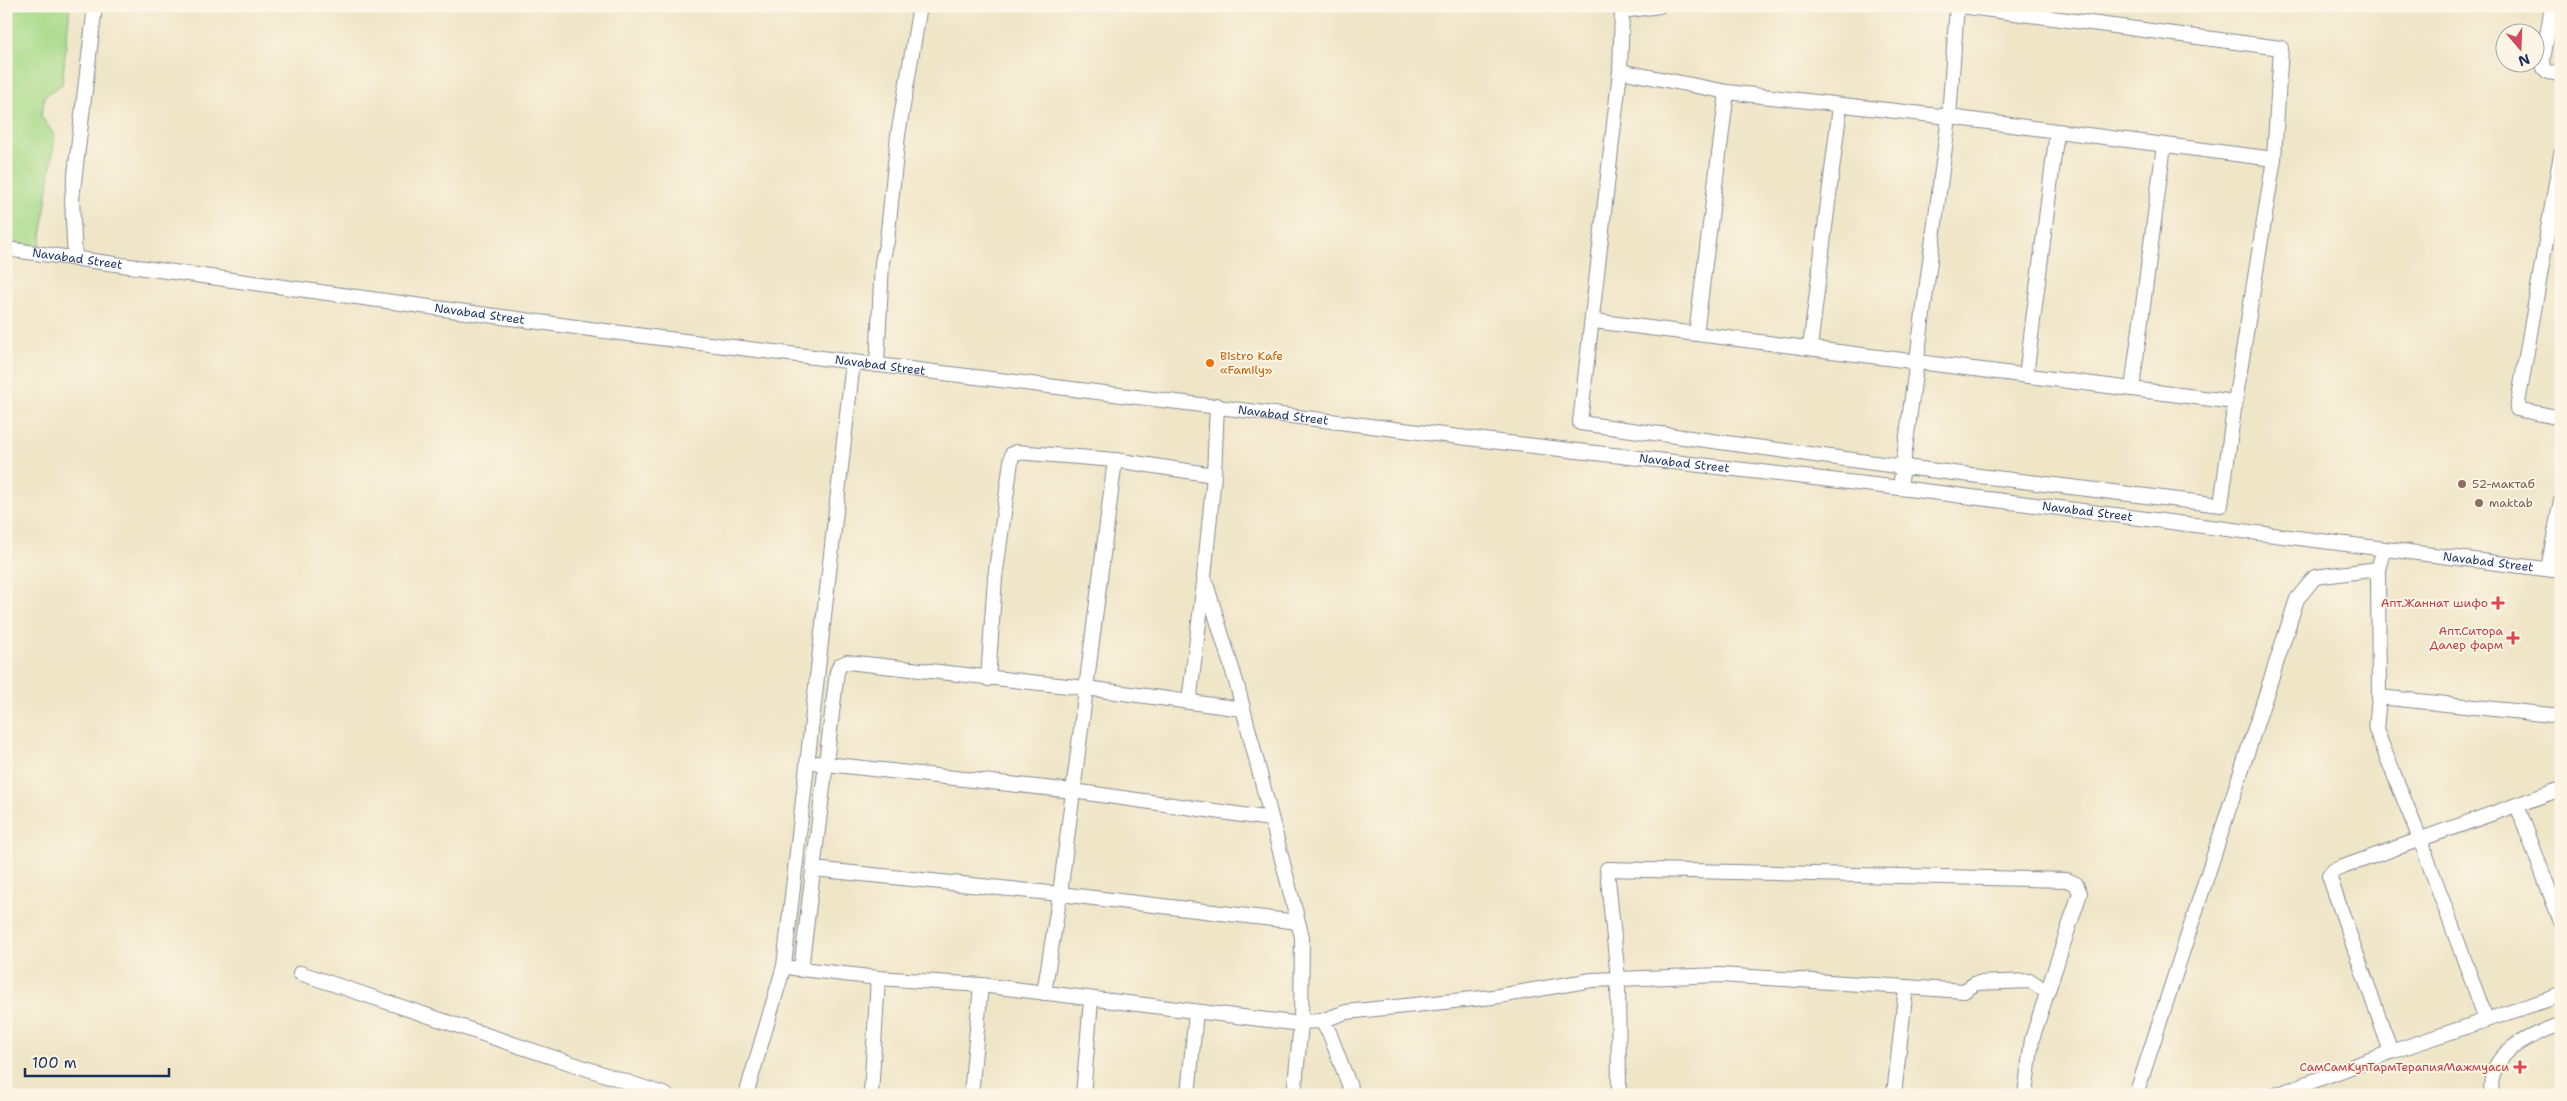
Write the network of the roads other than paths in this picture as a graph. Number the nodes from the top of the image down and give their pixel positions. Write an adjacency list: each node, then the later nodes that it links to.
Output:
1 (95, 6): 16 (street)
2 (920, 6): 22 (street)
3 (1659, 6): 6 (street)
4 (1959, 6): 10 (street); 14 (street)
5 (2552, 6): 7 (street)
6 (1620, 72): 8 (street); 17 (street)
7 (2561, 74)
8 (1727, 92): 9 (street); 18 (street)
9 (1840, 106): 10 (street); 19 (street)
10 (1949, 117): 11 (street); 21 (street)
11 (2056, 131): 12 (street); 23 (street)
12 (2164, 145): 14 (street); 24 (street)
13 (2561, 154): 27 (street)
14 (2274, 159): 25 (street)
15 (6, 250): 16 (street, Navabad Street)
16 (75, 259): 20 (street, Navabad Street)
17 (1594, 321): 18 (street); 29 (street)
18 (1696, 334): 19 (street)
19 (1810, 348): 21 (street)
20 (853, 362): 22 (street, Navabad Street); 43 (street)
21 (1918, 362): 23 (street); 29 (street)
22 (877, 365): 26 (street, Navabad Street)
23 (2026, 376): 24 (street)
24 (2132, 389): 25 (street)
25 (2235, 402): 29 (street)
26 (1217, 405): 30 (street); 31 (street, Navabad Street)
27 (2561, 418)
28 (1114, 460): 30 (street); 37 (street); 38 (street)
29 (1904, 468): 31 (street)
30 (1214, 475): 36 (street)
31 (1900, 488): 33 (street, Navabad Street)
32 (2561, 500): 35 (street)
33 (2384, 549): 34 (street); 35 (street, Navabad Street)
34 (2378, 569): 39 (street); 83 (street)
35 (2554, 570)
36 (1204, 578): 40 (street); 41 (street)
37 (988, 679): 38 (street); 44 (street)
38 (1086, 688): 40 (street); 46 (street)
39 (2379, 697): 42 (street); 49 (street)
40 (1189, 702): 41 (street)
41 (1242, 709): 48 (street)
42 (2561, 716)
43 (808, 761): 44 (street); 54 (street)
44 (827, 765): 46 (street); 50 (street)
45 (2561, 789): 47 (street)
46 (1073, 791): 48 (street); 51 (street)
47 (2517, 805): 49 (street); 53 (street)
48 (1271, 819): 52 (street)
49 (2420, 838): 67 (street); 70 (street)
50 (814, 869): 51 (street); 55 (street)
51 (1060, 894): 52 (street); 62 (street)
52 (1298, 922): 68 (street)
53 (2561, 922)
54 (784, 966): 55 (street); 72 (street)
55 (801, 970): 57 (street)
56 (300, 973): 71 (street)
57 (878, 978): 59 (street); 73 (street)
58 (1618, 978): 60 (street); 61 (street); 66 (street); 80 (street)
59 (981, 985): 62 (street); 74 (street)
60 (1906, 987): 61 (street); 81 (street)
61 (2047, 992): 82 (street)
62 (1044, 993): 64 (street)
63 (2561, 995): 67 (street)
64 (1091, 1000): 65 (street); 75 (street)
65 (1196, 1012): 68 (street); 76 (street)
66 (1322, 1020): 68 (street); 78 (street)
67 (2486, 1020): 70 (street)
68 (1301, 1023): 77 (street)
69 (2561, 1024): 85 (street)
70 (2391, 1052): 84 (street)
71 (666, 1095)
72 (746, 1095)
73 (871, 1095)
74 (971, 1095)
75 (1083, 1095)
76 (1188, 1095)
77 (1294, 1095)
78 (1352, 1095)
79 (1614, 1095): 80 (street)
80 (1619, 1095)
81 (1894, 1095)
82 (2025, 1095)
83 (2136, 1095)
84 (2276, 1095)
85 (2492, 1095)

